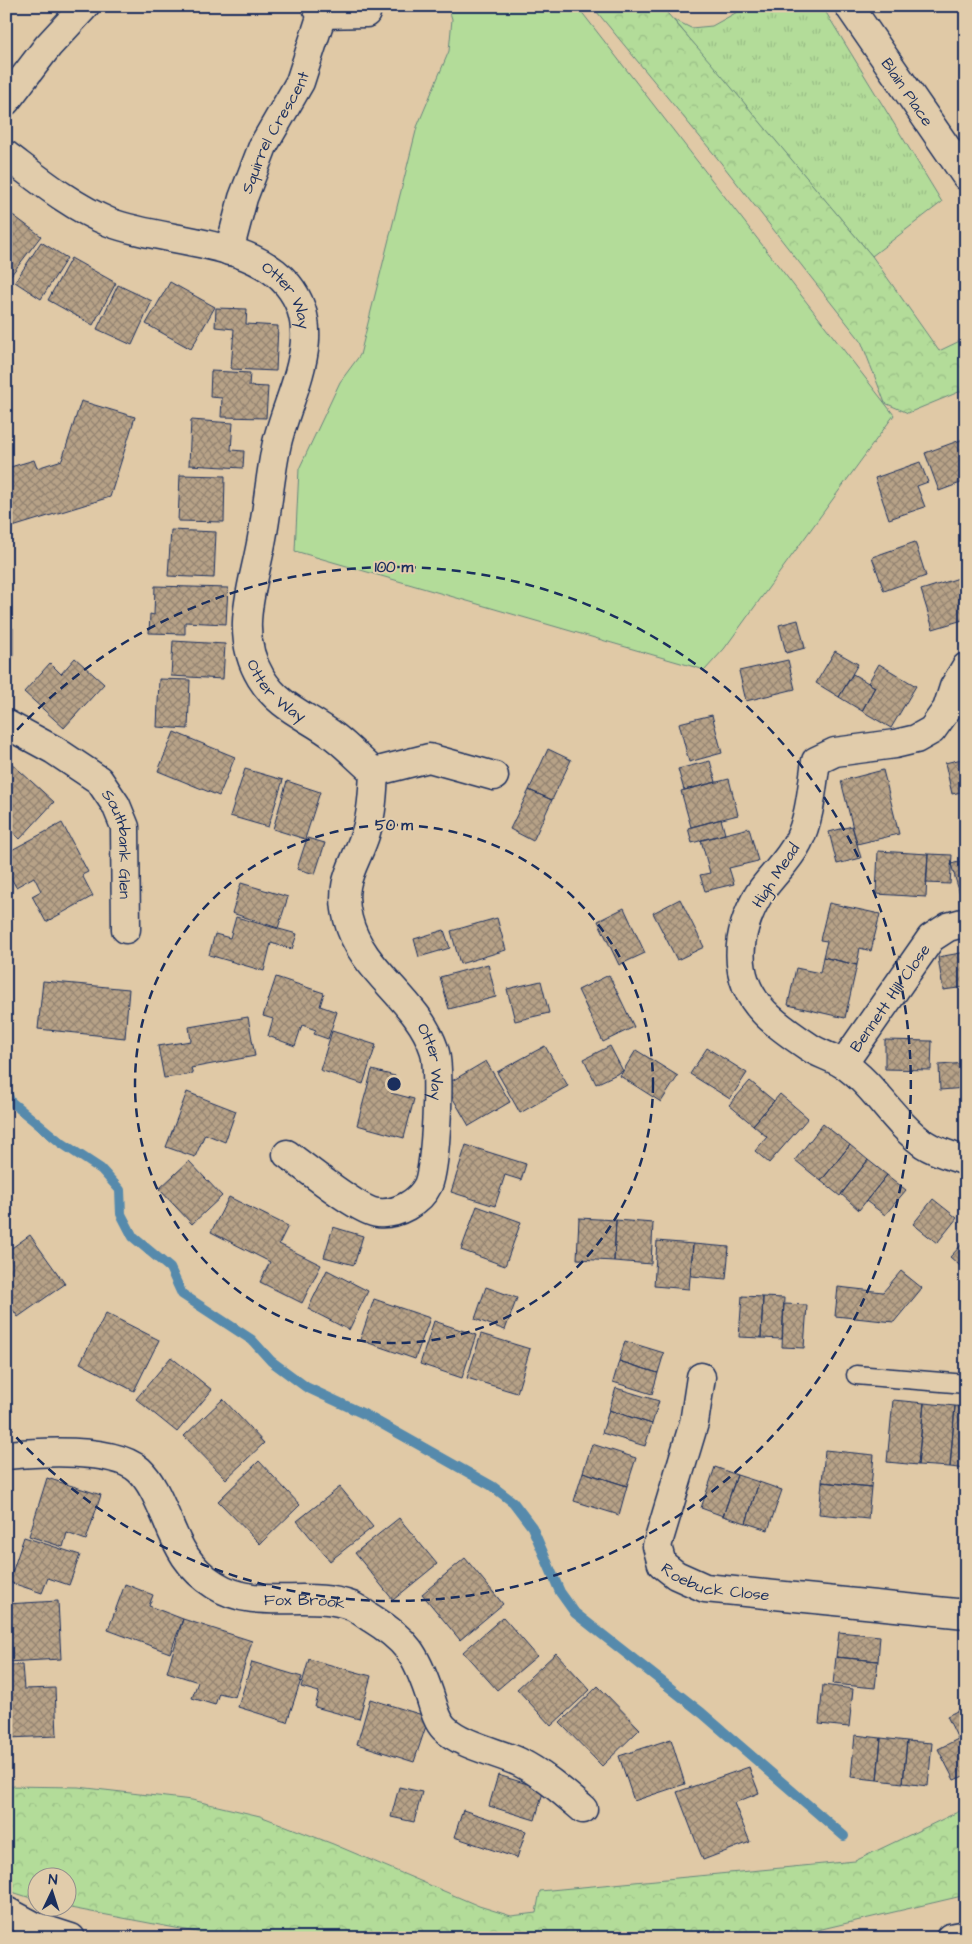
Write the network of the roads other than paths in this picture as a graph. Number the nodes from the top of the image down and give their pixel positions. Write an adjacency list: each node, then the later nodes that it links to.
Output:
1 (85, 6): 5 (street)
2 (849, 6): 7 (street, Blain Place)
3 (319, 10): 4 (street, Squirrel Crescent); 8 (street, Squirrel Crescent)
4 (366, 13)
5 (6, 101)
6 (6, 155): 8 (street, Otter Way)
7 (966, 176)
8 (229, 250): 11 (street, Otter Way)
9 (966, 666): 15 (street, High Mead)
10 (6, 724): 14 (street, Southbank Glen)
11 (374, 772): 12 (street); 16 (street, Otter Way)
12 (494, 776)
13 (966, 922): 15 (street, Bennett Hill Close)
14 (126, 929)
15 (843, 1064): 17 (street, High Mead)
16 (287, 1154)
17 (966, 1161)
18 (856, 1375): 20 (lane)
19 (700, 1377): 22 (street, Roebuck Close)
20 (966, 1384)
21 (6, 1455): 23 (street, Fox Brook)
22 (966, 1614)
23 (583, 1809)
24 (6, 1911): 26 (street)
25 (6, 1925): 26 (street)
26 (34, 1926): 28 (street)
27 (966, 1935): 29 (street)
28 (71, 1938)
29 (950, 1938)

